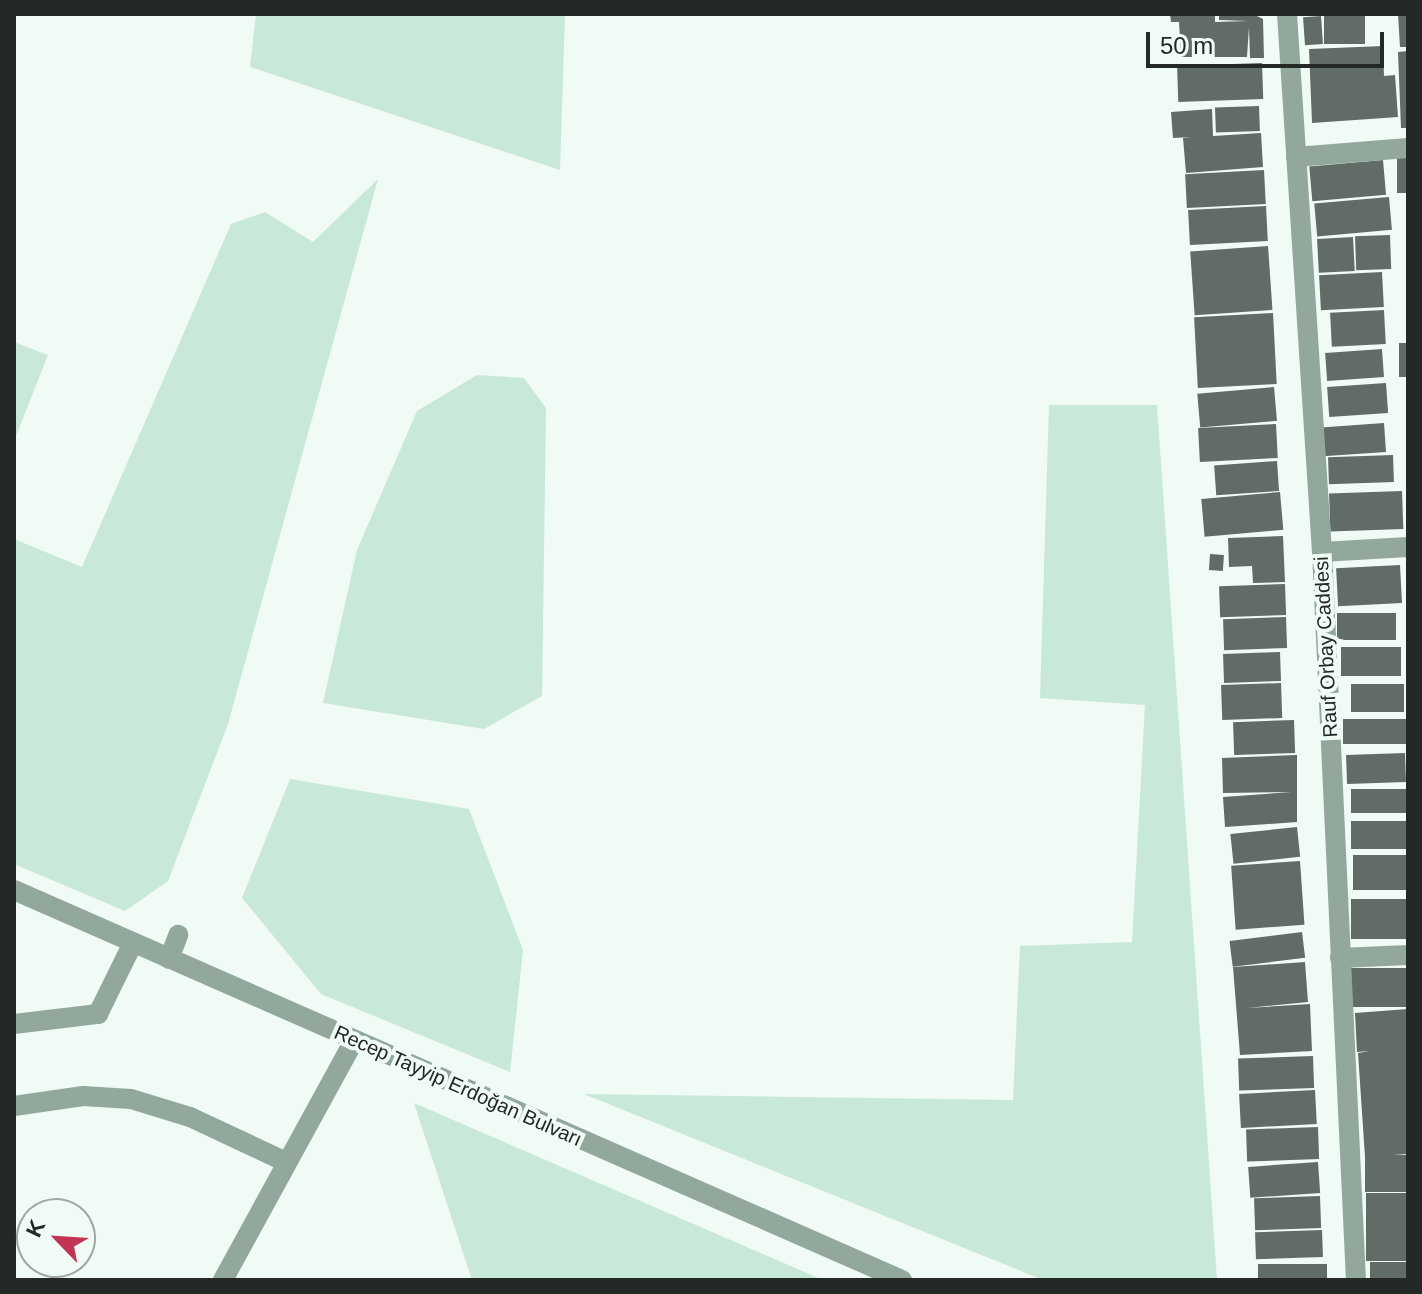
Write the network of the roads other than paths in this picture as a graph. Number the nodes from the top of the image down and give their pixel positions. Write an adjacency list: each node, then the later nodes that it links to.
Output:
1 (1287, 14): 3 (street, Rauf Orbay Caddesi)
2 (1408, 148): 3 (street)
3 (1296, 157): 5 (street, Rauf Orbay Caddesi)
4 (1408, 547): 5 (street)
5 (1322, 552): 10 (street, Rauf Orbay Caddesi)
6 (14, 890): 8 (street, Recep Tayyip Erdoğan Bulvarı)
7 (178, 935): 11 (street)
8 (133, 943): 11 (street, Recep Tayyip Erdoğan Bulvarı); 12 (street)
9 (1408, 955): 10 (street)
10 (1340, 958): 18 (street, Rauf Orbay Caddesi)
11 (169, 959): 13 (street, Recep Tayyip Erdoğan Bulvarı)
12 (14, 1024)
13 (354, 1041): 15 (street); 17 (street, Recep Tayyip Erdoğan Bulvarı)
14 (14, 1106): 15 (street)
15 (284, 1161): 16 (street)
16 (223, 1280)
17 (902, 1280)
18 (1356, 1280)

